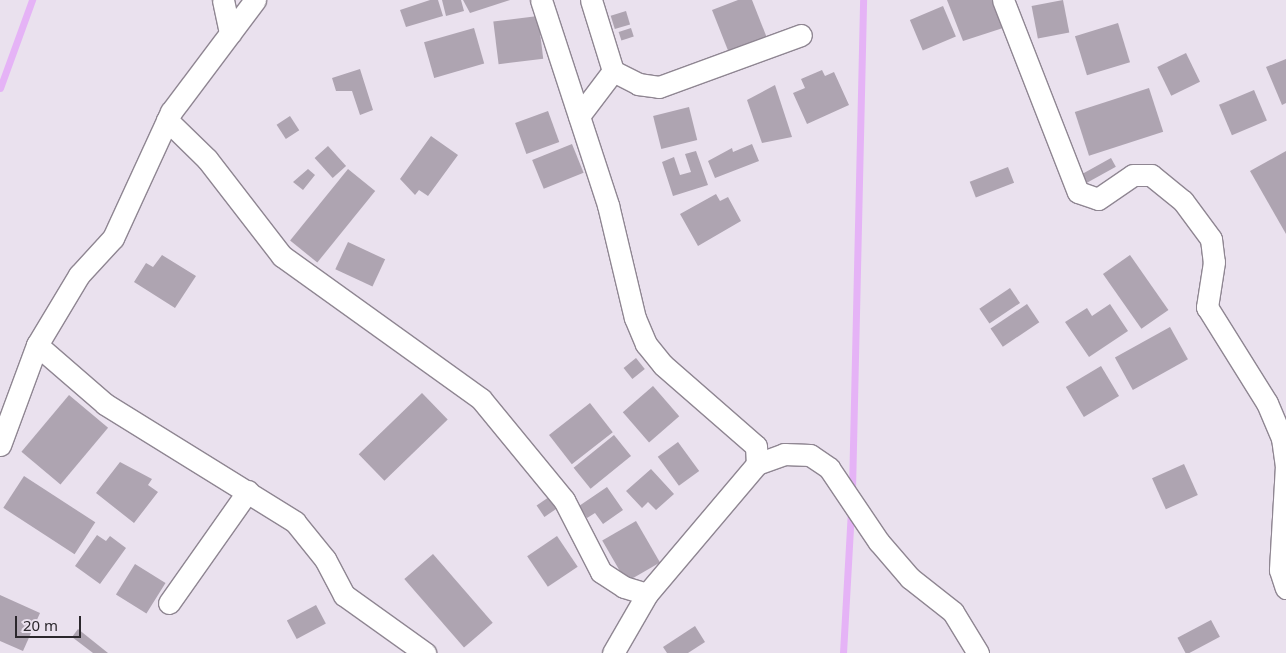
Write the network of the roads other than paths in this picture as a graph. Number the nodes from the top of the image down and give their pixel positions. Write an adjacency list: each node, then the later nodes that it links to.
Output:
1 (222, 0): 6 (street)
2 (255, 0): 6 (street)
3 (541, 0): 9 (street)
4 (591, 0): 8 (street)
5 (1003, 0): 12 (street)
6 (230, 33): 10 (street)
7 (801, 35): 8 (street)
8 (613, 71): 9 (street)
9 (579, 116): 14 (street)
10 (167, 120): 11 (street); 17 (street)
11 (37, 345): 13 (street); 15 (street)
12 (1277, 402): 16 (street)
13 (0, 445)
14 (757, 464): 17 (street); 21 (street)
15 (248, 491): 18 (street); 19 (street)
16 (1286, 588)
17 (647, 594): 20 (street)
18 (169, 603)
19 (426, 653)
20 (613, 653)
21 (978, 653)

